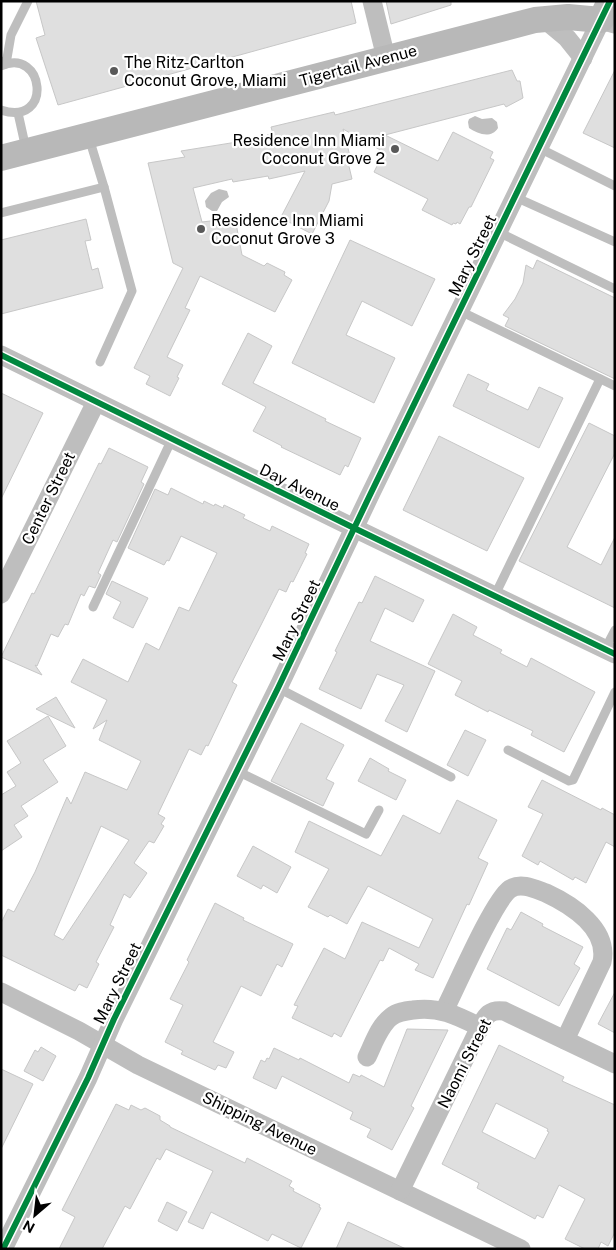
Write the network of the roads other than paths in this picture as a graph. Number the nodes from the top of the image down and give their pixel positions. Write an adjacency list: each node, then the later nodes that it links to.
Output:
1 (28, 1): 7 (lane)
2 (372, 1): 5 (street)
3 (609, 15): 4 (street, Tigertail Avenue); 6 (street, Mary Street)
4 (543, 18): 5 (street, Tigertail Avenue); 6 (street)
5 (386, 58): 10 (street, Tigertail Avenue)
6 (583, 58): 11 (street, Mary Street)
7 (3, 64): 9 (lane)
8 (1, 110): 9 (lane)
9 (18, 113): 12 (lane)
10 (89, 135): 12 (street, Tigertail Avenue); 15 (lane)
11 (539, 148): 14 (lane); 16 (street, Mary Street)
12 (27, 151): 13 (street, Tigertail Avenue)
13 (1, 158)
14 (615, 186)
15 (104, 187): 17 (lane); 23 (lane)
16 (515, 197): 18 (street, Mary Street); 19 (lane)
17 (1, 213)
18 (498, 232): 20 (lane); 21 (street, Mary Street)
19 (615, 242)
20 (615, 289)
21 (460, 311): 24 (lane); 28 (street, Mary Street)
22 (1, 355): 26 (street, Day Avenue)
23 (100, 362)
24 (600, 379): 25 (lane); 30 (lane)
25 (615, 386)
26 (96, 402): 27 (street, Day Avenue); 29 (street, Center Street)
27 (172, 439): 28 (street, Day Avenue); 31 (lane)
28 (354, 528): 30 (street, Day Avenue); 34 (street, Mary Street)
29 (1, 594)
30 (495, 595): 33 (street, Day Avenue)
31 (92, 606)
32 (615, 630): 33 (lane)
33 (610, 651)
34 (278, 688): 37 (street, Mary Street); 38 (lane)
35 (615, 692): 36 (lane)
36 (508, 750)
37 (237, 771): 39 (lane); 44 (street, Mary Street)
38 (450, 777)
39 (379, 810)
40 (1, 992): 44 (street, Shipping Avenue)
41 (444, 1011): 42 (street); 43 (street); 45 (street)
42 (480, 1027): 43 (street, Naomi Street); 47 (street, Naomi Street)
43 (565, 1040): 46 (street, Naomi Street)
44 (103, 1044): 47 (street, Shipping Avenue); 48 (street, Mary Street)
45 (367, 1057)
46 (615, 1064)
47 (400, 1192): 49 (street, Shipping Avenue)
48 (3, 1249)
49 (521, 1249)

